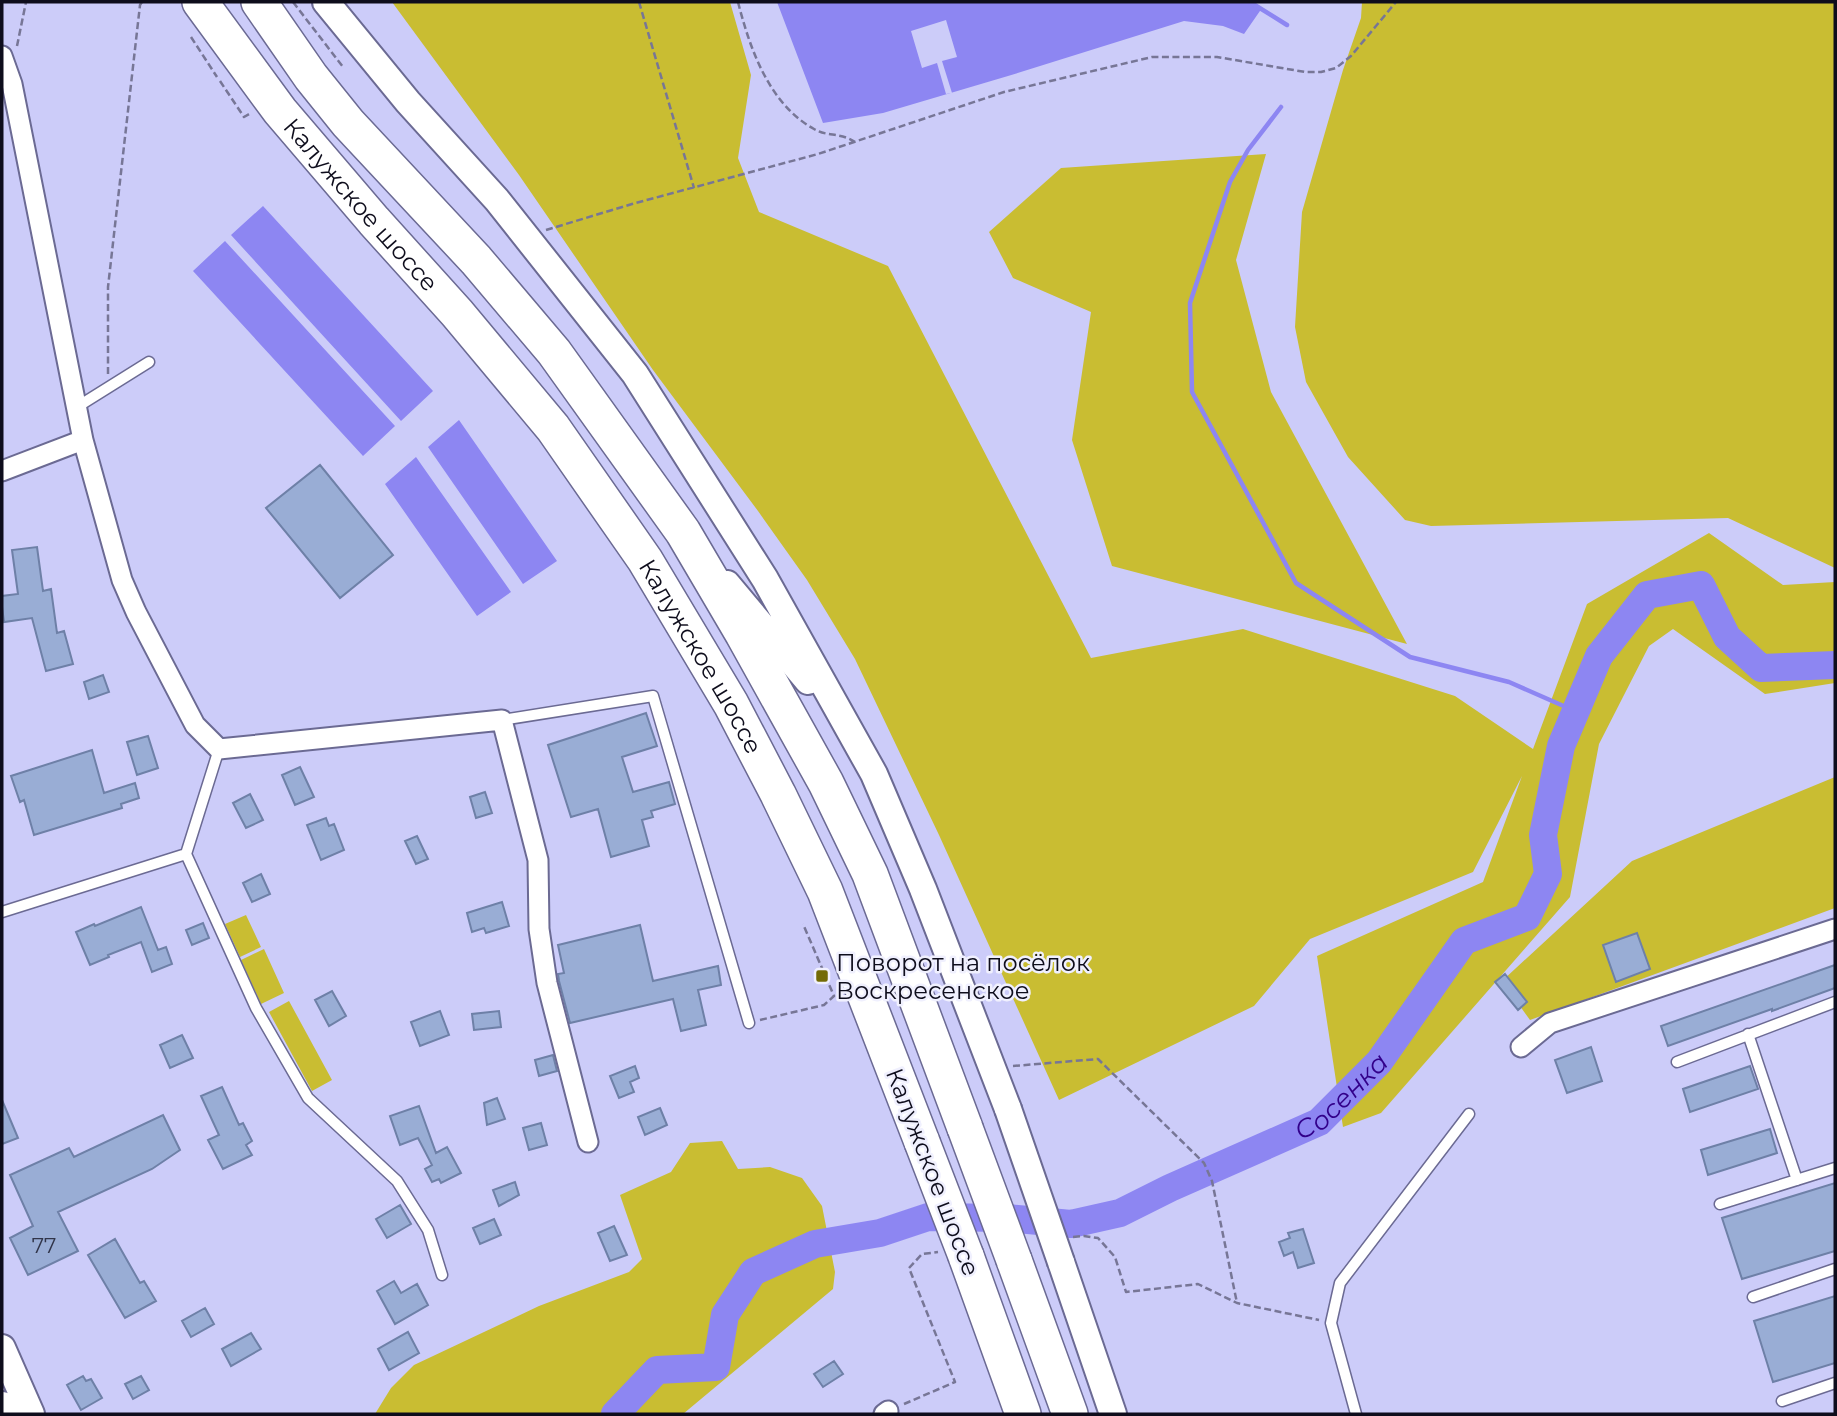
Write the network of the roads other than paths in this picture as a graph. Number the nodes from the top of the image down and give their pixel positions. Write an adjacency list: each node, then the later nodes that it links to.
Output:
1 (200, 2): 35 (highway, Калужское шоссе, bridge)
2 (258, 2): 9 (highway, Калужское шоссе)
3 (327, 2): 11 (main road)
4 (2, 56): 6 (street)
5 (149, 362): 6 (lane)
6 (77, 407): 7 (street)
7 (83, 440): 8 (street); 12 (street)
8 (2, 471)
9 (683, 532): 11 (main road); 36 (highway, Калужское шоссе, bridge)
10 (502, 720): 12 (street); 17 (lane); 22 (street)
11 (853, 737): 37 (main road, bridge)
12 (219, 749): 13 (lane)
13 (187, 854): 14 (lane); 27 (lane)
14 (2, 912)
15 (1835, 929): 19 (street)
16 (1835, 1003): 18 (lane)
17 (750, 1023)
18 (1748, 1034): 20 (lane); 24 (lane)
19 (1521, 1047)
20 (1677, 1062)
21 (1469, 1114): 38 (lane)
22 (588, 1142)
23 (1835, 1168): 24 (lane)
24 (1797, 1180): 25 (lane)
25 (1720, 1204)
26 (1835, 1269): 28 (lane)
27 (442, 1275)
28 (1753, 1297)
29 (2, 1348): 34 (main road)
30 (1835, 1383): 31 (lane)
31 (1782, 1401)
32 (2, 1405): 33 (main road)
33 (3, 1414)
34 (31, 1414)
35 (1023, 1414)
36 (1070, 1414)
37 (1113, 1414)
38 (1356, 1414)

